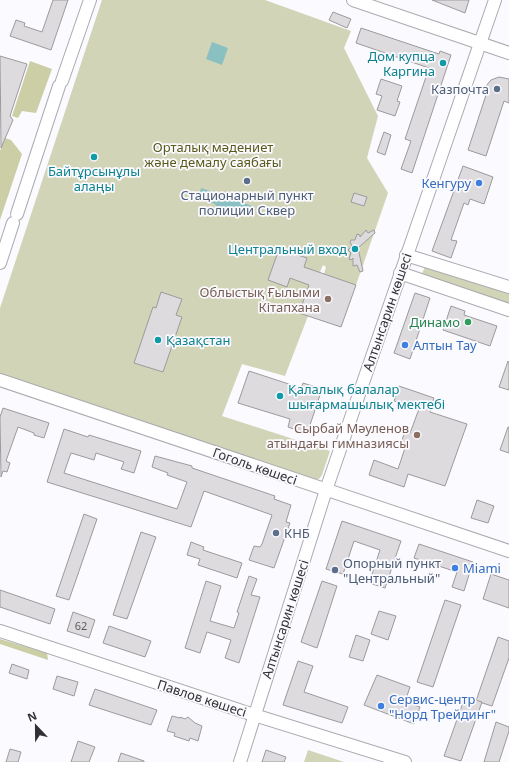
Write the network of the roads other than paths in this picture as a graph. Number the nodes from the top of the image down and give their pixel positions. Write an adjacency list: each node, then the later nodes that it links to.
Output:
1 (90, 0): 7 (street)
2 (353, 0): 4 (street)
3 (495, 0): 4 (street, Алтынсарин көшесі)
4 (480, 43): 5 (street); 6 (street, Алтынсарин көшесі)
5 (509, 54)
6 (406, 255): 8 (street, Алтынсарин көшесі); 9 (street)
7 (0, 263)
8 (400, 273): 10 (street); 12 (street, Алтынсарин көшесі)
9 (509, 287)
10 (509, 310)
11 (0, 380): 12 (street, Гоголь көшесі)
12 (326, 490): 13 (street, Гоголь көшесі); 15 (street, Алтынсарин көшесі)
13 (508, 548)
14 (0, 631): 15 (street, Павлов көшесі)
15 (254, 715): 16 (street, Алтынсарин көшесі); 17 (street, Павлов көшесі)
16 (240, 762)
17 (405, 762)

